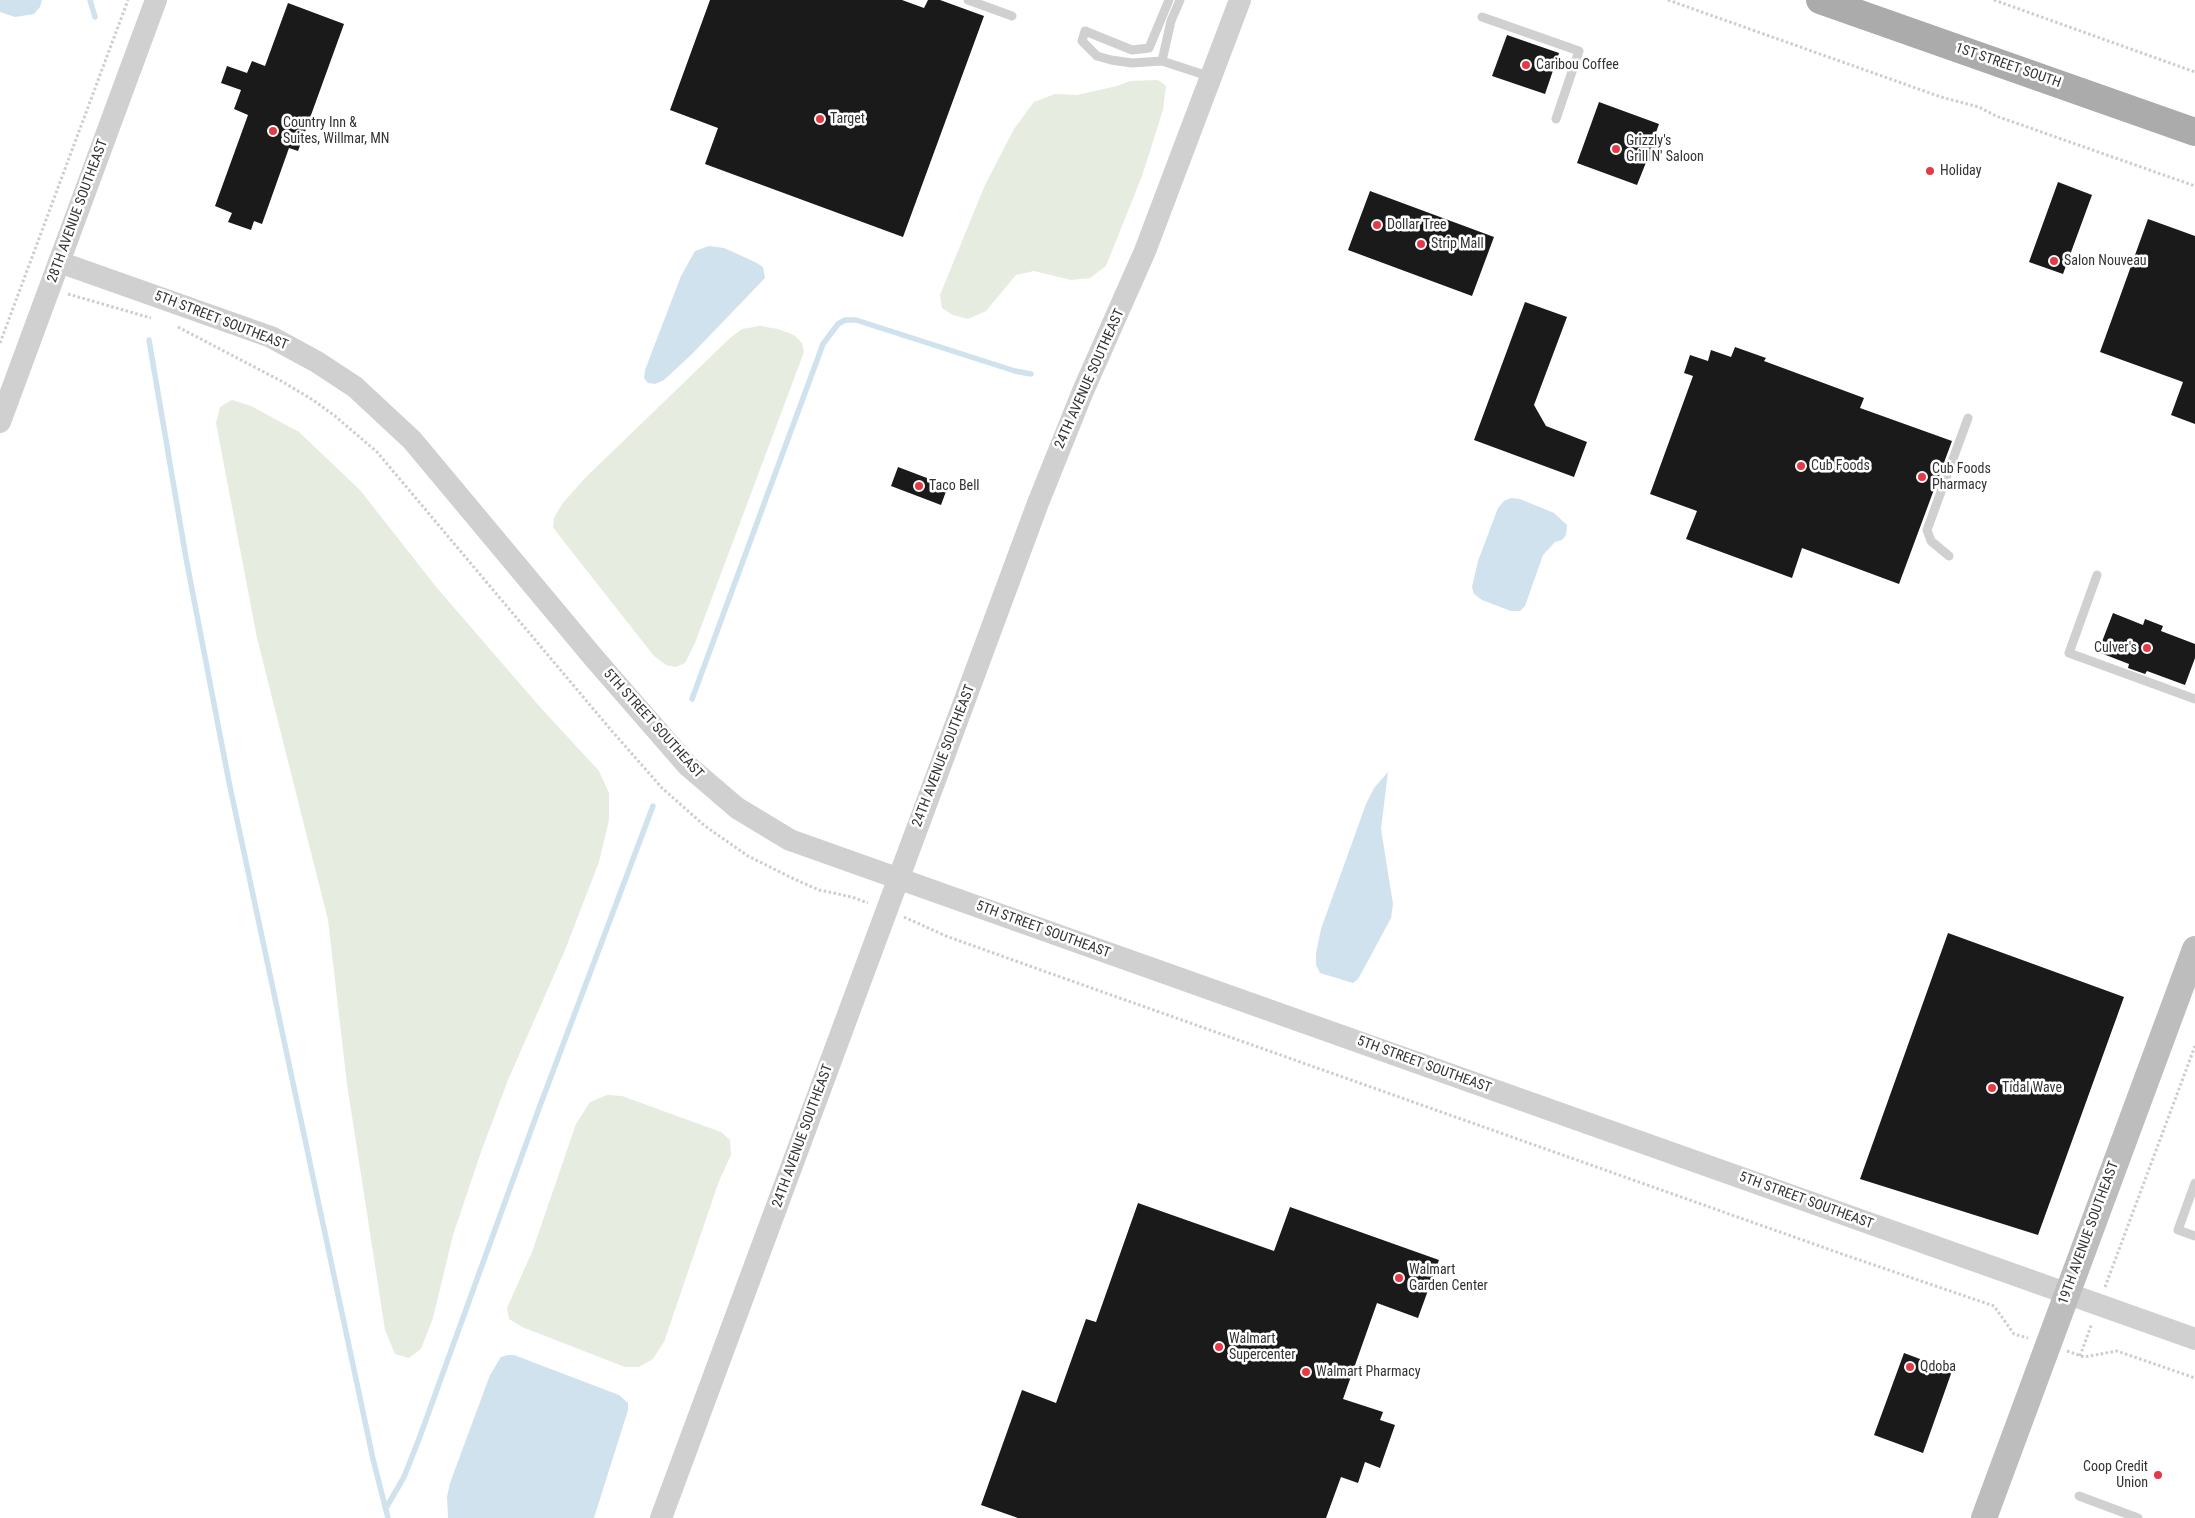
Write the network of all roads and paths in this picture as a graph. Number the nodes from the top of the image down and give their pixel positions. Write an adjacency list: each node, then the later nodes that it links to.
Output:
1 (128, 0): 24 (path)
2 (156, 0): 20 (street, 28TH AVENUE SOUTHEAST)
3 (968, 0): 10 (lane)
4 (1169, 0): 12 (lane)
5 (1180, 0): 14 (lane)
6 (1240, 0): 16 (street, 24TH AVENUE SOUTHEAST)
7 (1668, 0): 19 (path)
8 (1820, 0): 18 (main road, 1ST STREET SOUTH)
9 (1994, 0): 15 (path)
10 (1012, 16)
11 (1482, 16): 17 (lane)
12 (1118, 45): 13 (lane); 13 (lane)
13 (1111, 60): 14 (lane)
14 (1162, 61): 16 (lane)
15 (2195, 72)
16 (1211, 77): 30 (street, 24TH AVENUE SOUTHEAST)
17 (1556, 119)
18 (2195, 132)
19 (2195, 186)
20 (59, 262): 21 (street, 28TH AVENUE SOUTHEAST); 30 (street, 5TH STREET SOUTHEAST)
21 (49, 289): 22 (path); 26 (street, 28TH AVENUE SOUTHEAST)
22 (159, 320)
23 (176, 326): 31 (path)
24 (0, 343)
25 (1968, 418): 27 (lane)
26 (0, 422)
27 (1949, 556)
28 (2097, 575): 29 (lane)
29 (2195, 699)
30 (898, 879): 31 (street, 24TH AVENUE SOUTHEAST); 37 (street, 5TH STREET SOUTHEAST)
31 (886, 910): 39 (path); 42 (street, 24TH AVENUE SOUTHEAST)
32 (2195, 949): 37 (main road, 19TH AVENUE SOUTHEAST)
33 (2195, 1046): 36 (path)
34 (2195, 1183): 35 (lane)
35 (2195, 1236)
36 (2118, 1250)
37 (2066, 1293): 38 (street, 5TH STREET SOUTHEAST); 39 (main road, 19TH AVENUE SOUTHEAST)
38 (2195, 1339)
39 (2048, 1345): 40 (path); 43 (main road, 19TH AVENUE SOUTHEAST)
40 (2195, 1378)
41 (2079, 1496): 44 (lane)
42 (662, 1518)
43 (1984, 1518)
44 (2138, 1518)

